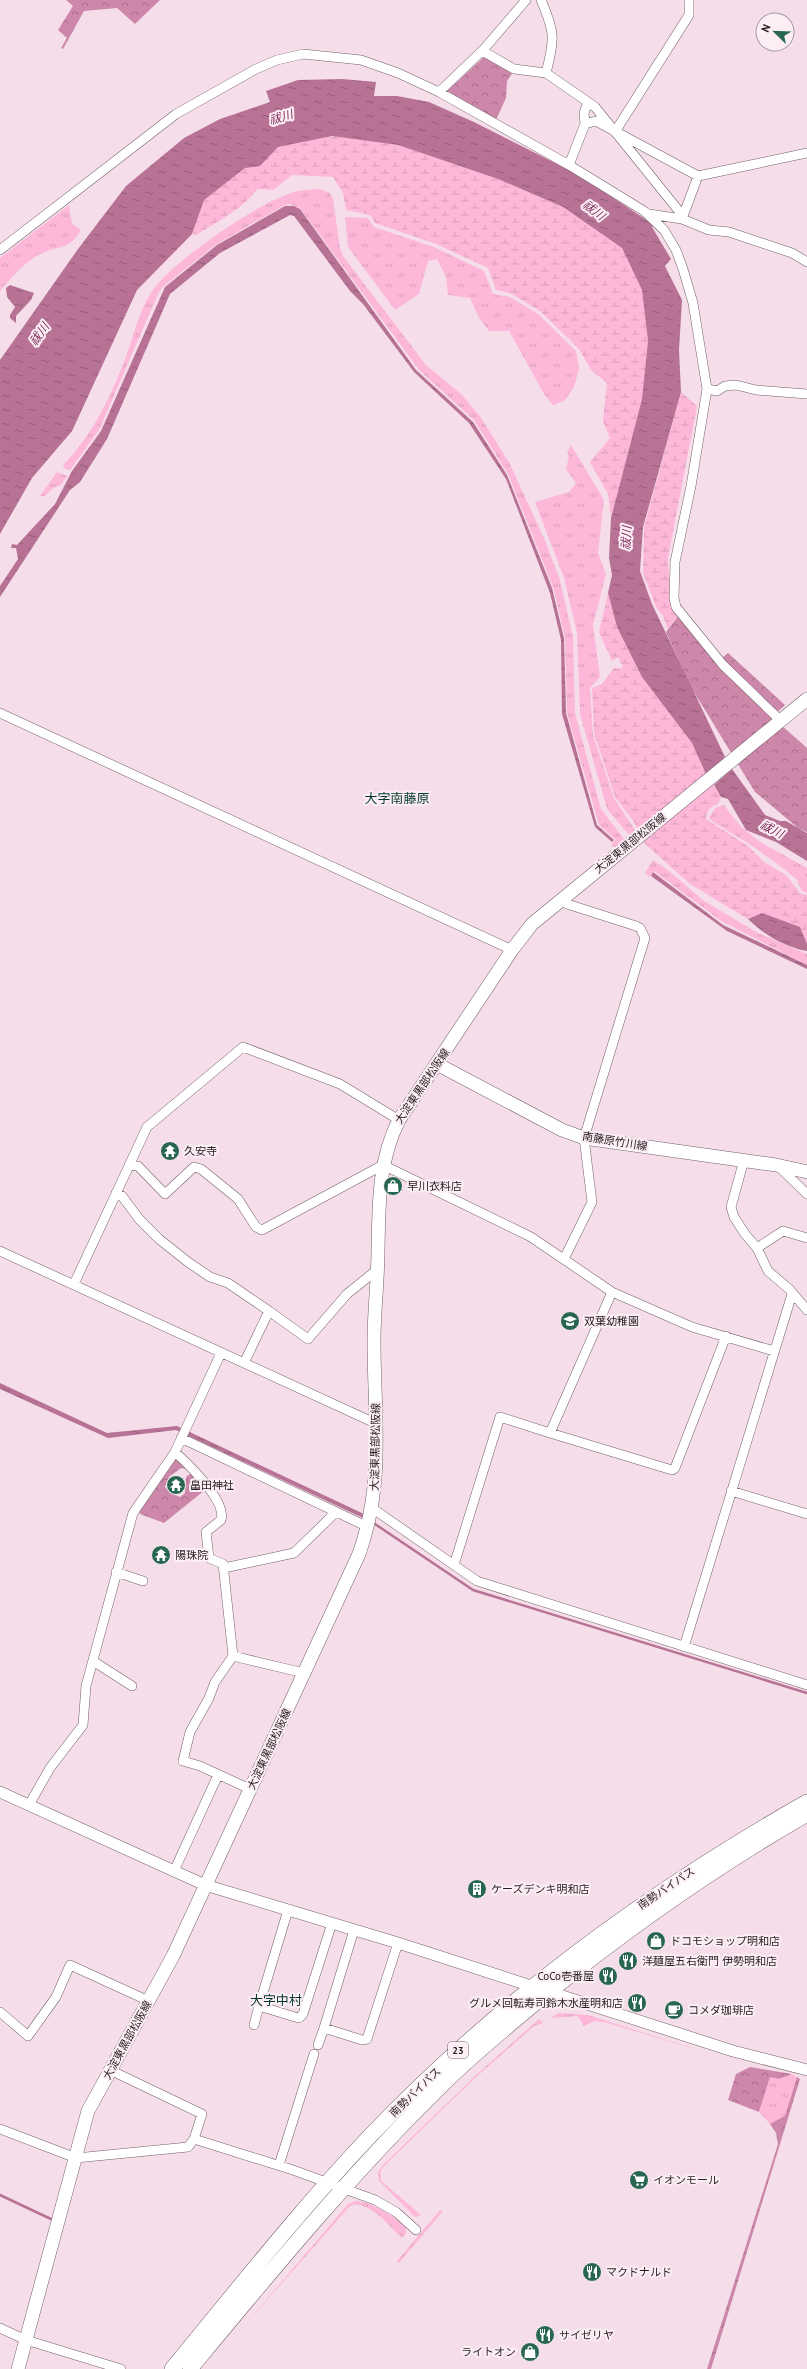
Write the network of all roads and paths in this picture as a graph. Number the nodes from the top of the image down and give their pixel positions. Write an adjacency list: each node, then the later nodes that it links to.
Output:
1 (526, 0): 4 (street)
2 (541, 0): 5 (street)
3 (689, 0): 9 (street)
4 (484, 50): 5 (street); 6 (street)
5 (546, 72): 7 (street)
6 (439, 92): 11 (street); 15 (street)
7 (588, 102): 8 (street); 9 (street)
8 (585, 124): 9 (street); 11 (street)
9 (614, 131): 12 (street); 14 (street)
10 (807, 153): 12 (street)
11 (569, 165): 13 (street)
12 (698, 176): 14 (street)
13 (649, 214): 14 (street); 17 (street)
14 (682, 217): 16 (street)
15 (0, 250)
16 (807, 262)
17 (707, 389): 18 (street); 21 (street)
18 (807, 394)
19 (807, 699): 21 (main road, 大淀東黒部松阪線)
20 (0, 713): 23 (street)
21 (779, 722): 22 (main road, 大淀東黒部松阪線)
22 (560, 899): 23 (main road, 大淀東黒部松阪線); 26 (street)
23 (512, 950): 24 (main road, 大淀東黒部松阪線)
24 (437, 1064): 25 (main road, 大淀東黒部松阪線); 26 (main road, 南藤原竹川線)
25 (399, 1120): 28 (street); 29 (main road, 大淀東黒部松阪線)
26 (584, 1138): 27 (main road, 南藤原竹川線); 37 (street)
27 (744, 1160): 30 (main road, 南藤原竹川線); 35 (street)
28 (129, 1164): 29 (street); 32 (street)
29 (383, 1165): 37 (street); 38 (main road, 大淀東黒部松阪線)
30 (776, 1165): 31 (main road, 南藤原竹川線); 33 (street)
31 (807, 1172)
32 (116, 1193): 39 (street); 43 (street)
33 (807, 1194)
34 (807, 1238): 35 (street)
35 (757, 1248): 41 (street)
36 (0, 1251): 39 (street)
37 (564, 1259): 40 (street)
38 (378, 1269): 43 (street); 48 (main road, 大淀東黒部松阪線)
39 (74, 1284): 46 (street)
40 (612, 1292): 44 (street); 49 (street)
41 (792, 1294): 42 (street); 45 (street)
42 (807, 1310)
43 (269, 1311): 47 (street)
44 (726, 1336): 45 (street); 49 (street)
45 (774, 1351): 52 (street)
46 (221, 1353): 47 (street); 50 (street)
47 (244, 1363): 48 (street)
48 (377, 1424): 53 (main road, 大淀東黒部松阪線)
49 (550, 1433): 57 (street)
50 (182, 1434): 51 (street); 54 (street)
51 (175, 1452): 58 (street); 59 (street)
52 (732, 1491): 55 (street); 61 (street)
53 (372, 1508): 56 (main road, 大淀東黒部松阪線); 57 (street)
54 (336, 1512): 56 (street); 58 (street)
55 (807, 1514)
56 (368, 1527): 64 (main road, 大淀東黒部松阪線)
57 (454, 1566): 61 (street)
58 (224, 1568): 62 (street)
59 (116, 1572): 60 (street); 63 (street)
60 (143, 1581)
61 (684, 1647): 65 (street)
62 (233, 1656): 64 (street); 67 (street)
63 (93, 1661): 66 (street); 71 (street)
64 (304, 1673): 68 (main road, 大淀東黒部松阪線)
65 (807, 1685)
66 (132, 1686)
67 (218, 1775): 68 (street); 73 (street)
68 (250, 1789): 74 (main road, 大淀東黒部松阪線)
69 (0, 1792): 71 (street)
70 (807, 1802): 79 (highway, 南勢バイパス / 23)
71 (29, 1805): 73 (street)
72 (807, 1814): 80 (highway, 南勢バイパス / 23)
73 (174, 1871): 74 (street)
74 (205, 1885): 75 (street); 81 (main road, 大淀東黒部松阪線)
75 (288, 1910): 76 (street); 82 (street)
76 (332, 1923): 77 (street); 82 (street)
77 (354, 1930): 78 (street); 85 (street)
78 (398, 1943): 79 (street); 85 (street)
79 (532, 1986): 80 (street); 94 (highway, 南勢バイパス / 23)
80 (549, 1992): 89 (street); 95 (highway, 南勢バイパス / 23)
81 (149, 2001): 83 (street); 88 (main road, 大淀東黒部松阪線)
82 (259, 2006): 84 (street)
83 (0, 2012)
84 (254, 2025)
85 (324, 2028): 86 (street)
86 (318, 2045)
87 (314, 2054): 93 (street)
88 (110, 2070): 91 (street); 92 (main road, 大淀東黒部松阪線)
89 (807, 2070)
90 (0, 2129): 92 (street)
91 (194, 2139): 92 (street); 93 (street)
92 (76, 2158): 98 (main road, 大淀東黒部松阪線)
93 (279, 2165): 94 (street)
94 (328, 2182): 95 (street); 101 (highway, 南勢バイパス / 23)
95 (344, 2188): 96 (street); 102 (highway, 南勢バイパス / 23)
96 (416, 2230)
97 (0, 2328): 98 (street)
98 (26, 2340): 99 (main road, 大淀東黒部松阪線); 100 (street)
99 (18, 2369)
100 (121, 2369)
101 (172, 2369)
102 (190, 2369)

